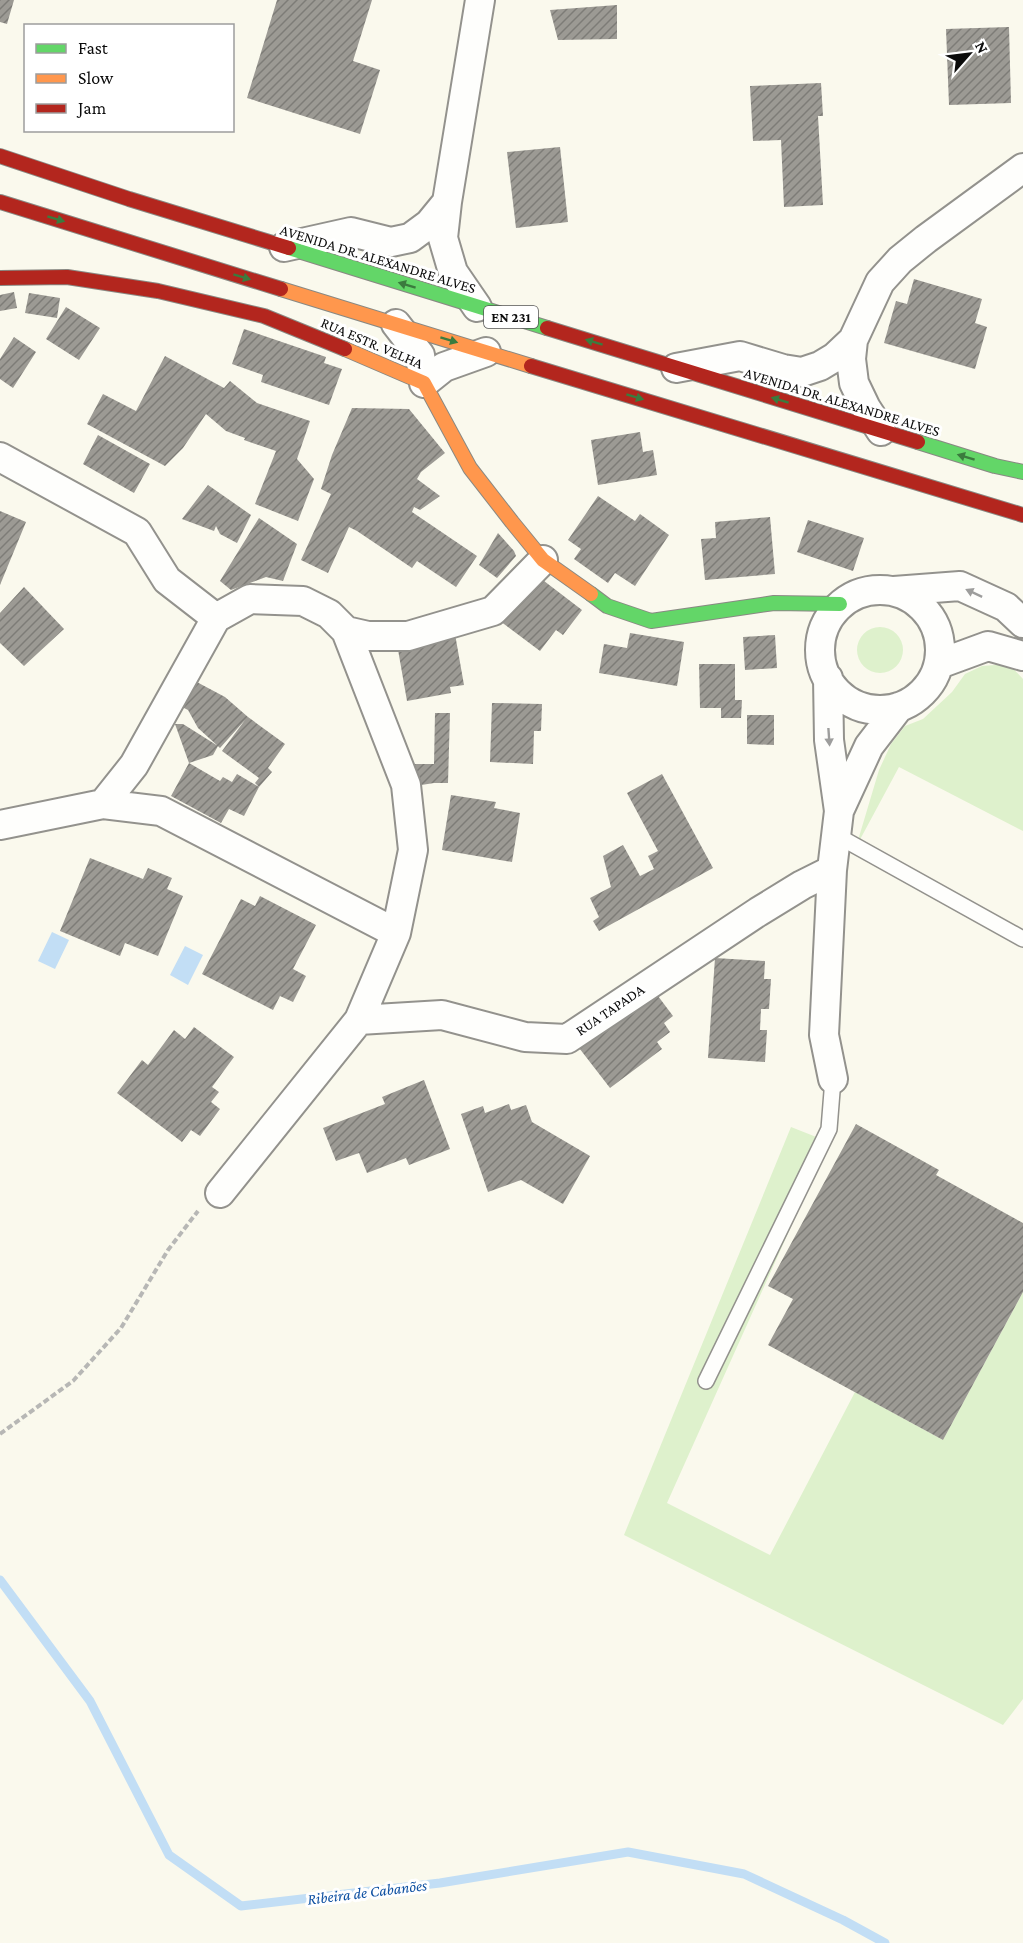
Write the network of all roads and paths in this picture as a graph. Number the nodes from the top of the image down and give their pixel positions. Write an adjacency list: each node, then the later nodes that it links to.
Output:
1 (480, 0): 5 (street)
2 (0, 156): 6 (main road, AVENIDA DR. ALEXANDRE ALVES / EN 231)
3 (1023, 168): 10 (street)
4 (0, 202): 9 (main road, EN 231, one-way to 9)
5 (447, 202): 6 (street); 8 (street)
6 (284, 247): 8 (main road, AVENIDA DR. ALEXANDRE ALVES / EN 231, one-way to 6)
7 (0, 278): 13 (main road, RUA ESTR. VELHA)
8 (477, 307): 12 (main road, AVENIDA DR. ALEXANDRE ALVES / EN 231, one-way to 8)
9 (396, 324): 11 (main road, EN 231, one-way to 11); 13 (street)
10 (853, 340): 12 (street); 14 (street)
11 (486, 352): 13 (street); 17 (main road, EN 231, one-way to 17)
12 (676, 368): 14 (main road, AVENIDA DR. ALEXANDRE ALVES / EN 231, one-way to 12)
13 (424, 383): 18 (main road, RUA ESTR. VELHA)
14 (881, 431): 16 (main road, AVENIDA DR. ALEXANDRE ALVES / EN 231, one-way to 14)
15 (0, 457): 21 (street)
16 (1023, 472)
17 (1023, 514)
18 (543, 560): 20 (main road, RUA ESTR. VELHA); 23 (street)
19 (894, 591): 20 (street); 22 (street, one-way to 19); 25 (street)
20 (840, 604): 26 (street)
21 (216, 618): 23 (street); 28 (street)
22 (1023, 623)
23 (346, 631): 32 (street)
24 (1023, 656): 25 (street)
25 (939, 664): 27 (street)
26 (828, 678): 27 (street); 29 (street, one-way to 29)
27 (900, 707): 29 (street)
28 (103, 804): 30 (street); 32 (street)
29 (838, 823): 31 (street); 33 (lane)
30 (0, 825)
31 (832, 870): 34 (street, RUA TAPADA); 35 (street)
32 (396, 933): 34 (street)
33 (1023, 939)
34 (359, 1020): 36 (street)
35 (833, 1079): 37 (lane)
36 (220, 1193): 38 (path)
37 (706, 1381)
38 (0, 1434)

